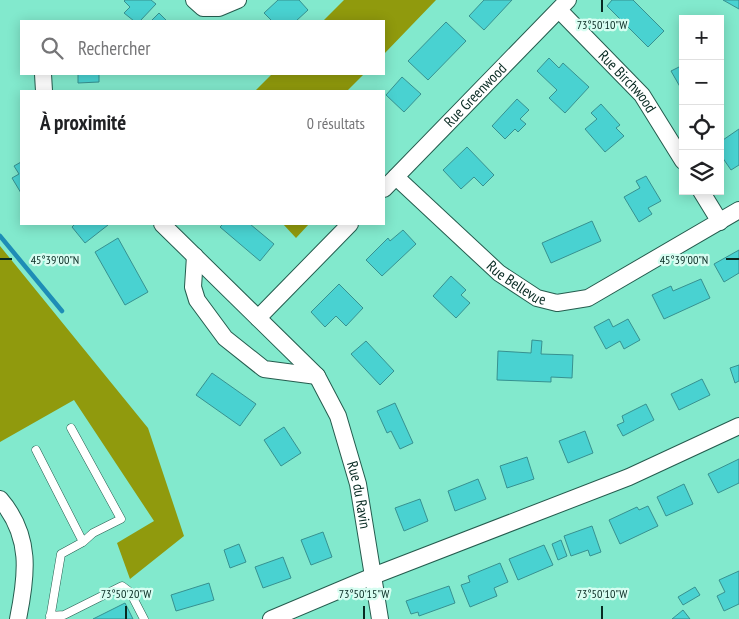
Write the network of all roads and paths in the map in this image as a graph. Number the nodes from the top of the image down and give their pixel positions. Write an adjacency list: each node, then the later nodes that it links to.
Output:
1 (194, 0): 2 (street)
2 (238, 0)
3 (564, 5): 6 (street, Rue Birchwood); 7 (street, Rue Greenwood)
4 (43, 75): 5 (street)
5 (44, 90)
6 (679, 155)
7 (396, 177): 8 (street, Rue Greenwood); 11 (street, Rue Bellevue)
8 (385, 188)
9 (703, 195): 11 (street)
10 (739, 210): 11 (street, Rue Bellevue)
11 (720, 222)
12 (163, 225): 14 (street, Rue du Ravin)
13 (349, 225): 15 (street)
14 (195, 256): 15 (street, Rue du Ravin); 16 (street)
15 (258, 318): 16 (street, Rue du Ravin)
16 (317, 376): 22 (street, Rue du Ravin)
17 (739, 426): 22 (street)
18 (71, 428): 21 (lane)
19 (36, 450): 21 (lane)
20 (0, 499): 24 (street)
21 (83, 542): 23 (lane)
22 (373, 576): 26 (street); 27 (street, Rue du Ravin)
23 (50, 617): 25 (lane)
24 (18, 619)
25 (144, 619)
26 (271, 619)
27 (380, 619)

